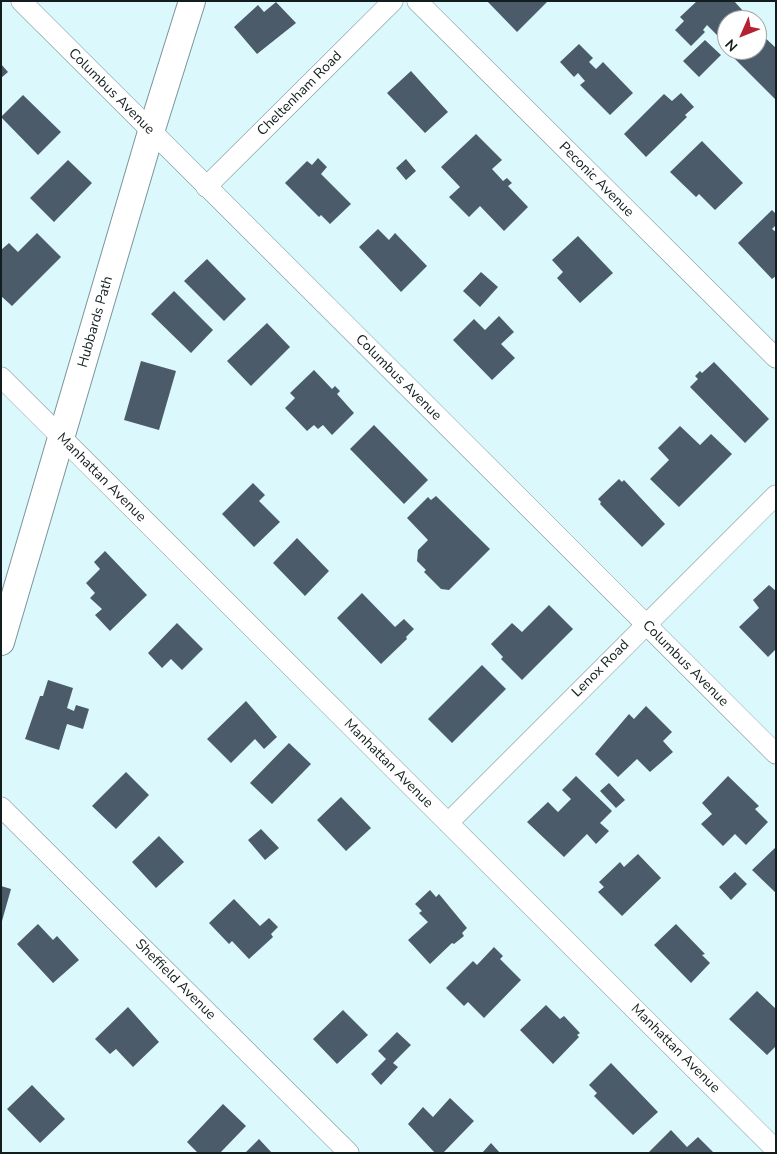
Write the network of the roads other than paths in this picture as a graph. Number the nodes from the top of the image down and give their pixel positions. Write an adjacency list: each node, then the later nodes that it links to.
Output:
1 (21, 1): 5 (street, Columbus Avenue)
2 (192, 1): 5 (street, Hubbards Path)
3 (393, 1): 6 (street, Cheltenham Road)
4 (417, 1): 7 (street, Peconic Avenue)
5 (151, 132): 6 (street, Columbus Avenue); 9 (street, Hubbards Path)
6 (206, 187): 11 (street, Columbus Avenue)
7 (776, 358)
8 (1, 377): 9 (street, Manhattan Avenue)
9 (63, 438): 12 (street, Hubbards Path); 15 (street, Manhattan Avenue)
10 (776, 496): 11 (street, Lenox Road)
11 (646, 624): 13 (street, Columbus Avenue); 15 (street, Lenox Road)
12 (1, 642)
13 (776, 754)
14 (1, 807): 17 (street, Sheffield Avenue)
15 (448, 823): 16 (street, Manhattan Avenue)
16 (776, 1150)
17 (349, 1153)

